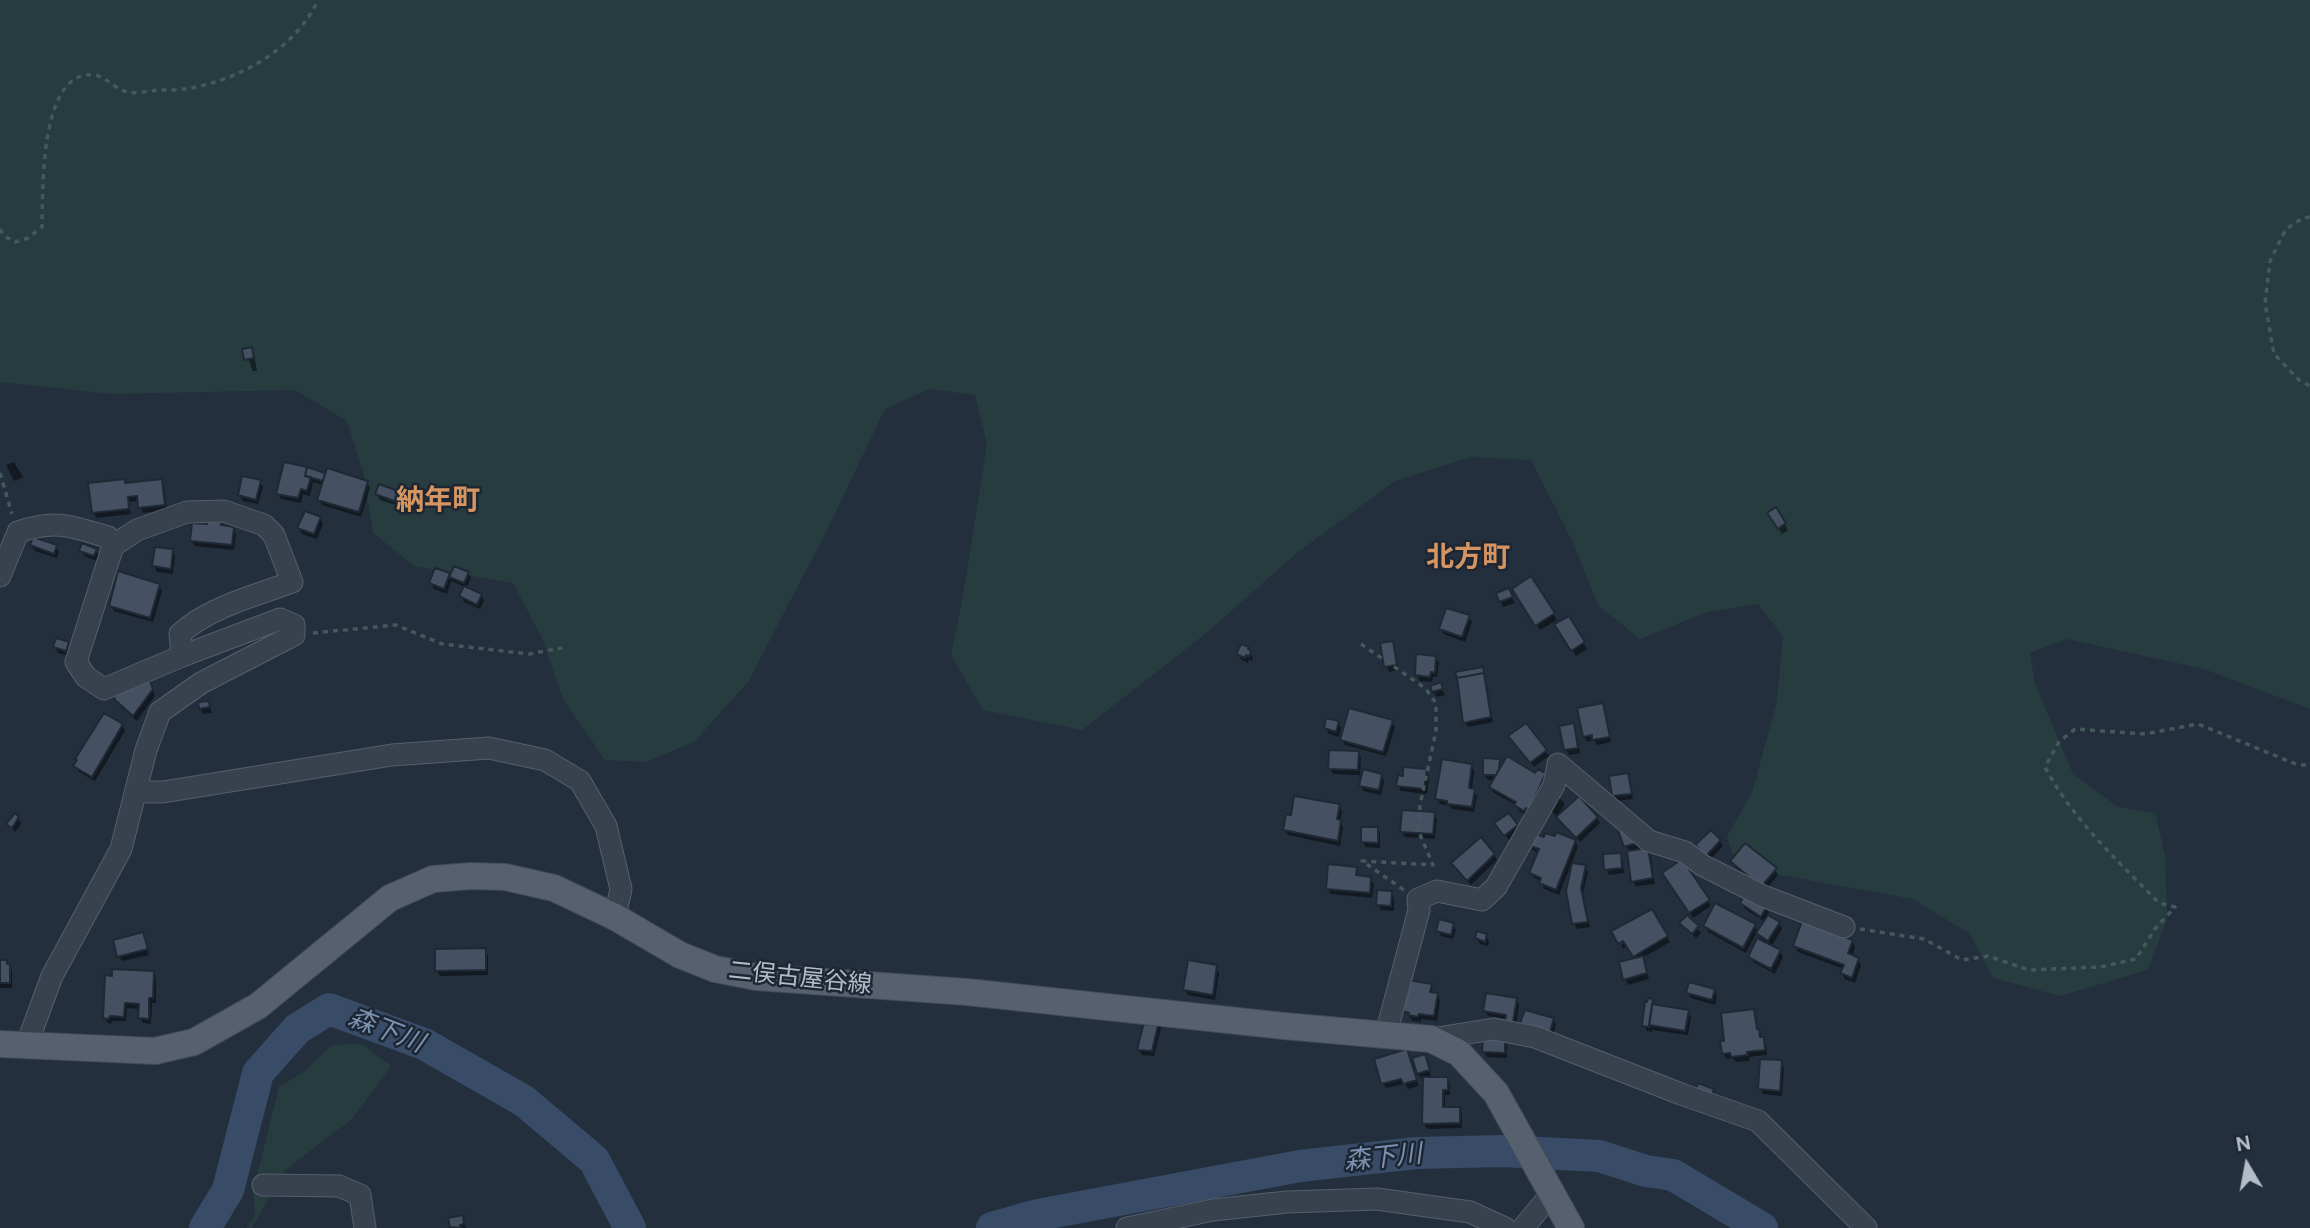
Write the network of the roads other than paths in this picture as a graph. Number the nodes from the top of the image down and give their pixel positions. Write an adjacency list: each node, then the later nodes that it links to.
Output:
1 (113, 546): 2 (street); 3 (street); 3 (street)
2 (0, 576)
3 (183, 656): 4 (street)
4 (136, 792): 5 (street); 10 (street)
5 (615, 917): 7 (main road, 二俣古屋谷線); 10 (main road, 二俣古屋谷線)
6 (1844, 927): 7 (street)
7 (1386, 1034): 8 (main road, 二俣古屋谷線)
8 (1431, 1039): 12 (main road, 二俣古屋谷線); 18 (street)
9 (0, 1044): 10 (main road, 二俣古屋谷線)
10 (27, 1044)
11 (263, 1185): 13 (street)
12 (1552, 1193): 16 (street); 17 (main road, 二俣古屋谷線)
13 (365, 1228)
14 (1127, 1228): 15 (street)
15 (1504, 1228)
16 (1523, 1228)
17 (1571, 1228)
18 (1866, 1228)

